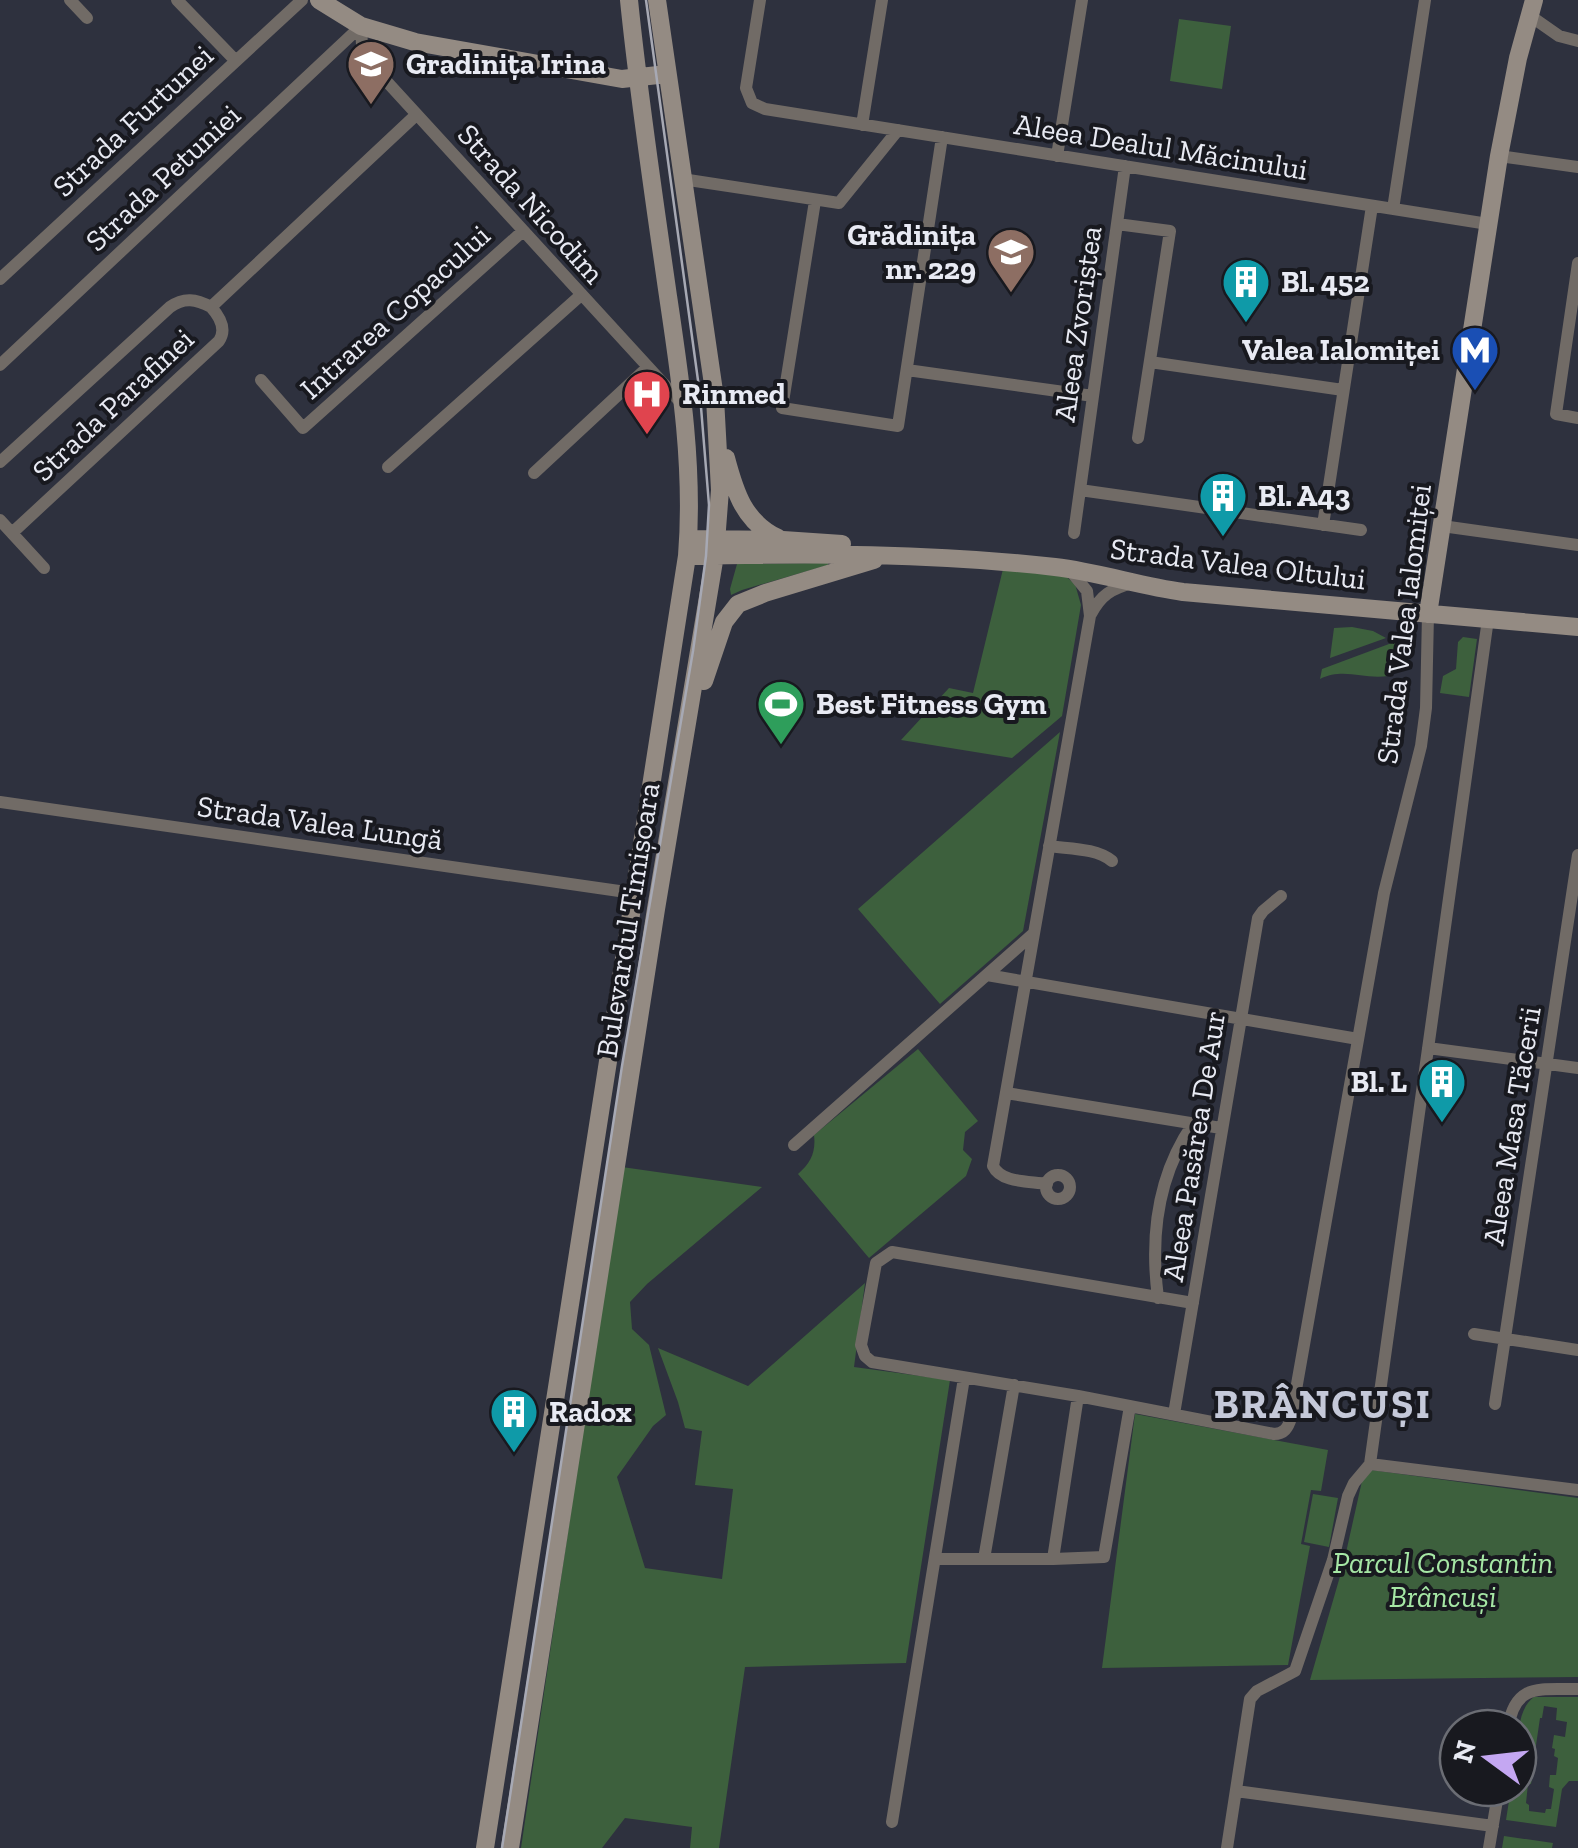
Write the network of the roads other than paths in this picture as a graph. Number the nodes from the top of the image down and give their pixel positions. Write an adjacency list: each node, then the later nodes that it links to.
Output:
1 (70, 0): 12 (street)
2 (177, 0): 15 (street)
3 (302, 0): 15 (street, Strada Furtunei)
4 (319, 0): 13 (main road)
5 (628, 0): 17 (main road, Bulevardul Timișoara)
6 (657, 0): 16 (main road, Bulevardul Timișoara)
7 (760, 0): 19 (street, Aleea Dealul Măcinului)
8 (882, 0): 19 (street)
9 (1082, 0): 22 (street)
10 (1426, 0): 29 (street)
11 (1531, 8): 14 (street); 23 (main road, Strada Valea Ialomiței)
12 (87, 18)
13 (361, 26): 17 (main road); 18 (street, Strada Nicodim); 38 (street, Strada Petuniei)
14 (1578, 41)
15 (235, 60): 34 (street, Strada Furtunei)
16 (668, 74): 17 (main road); 26 (main road, Bulevardul Timișoara)
17 (638, 79): 44 (main road, Bulevardul Timișoara)
18 (416, 114): 32 (street, Strada Nicodim); 36 (street)
19 (862, 125): 20 (street, Aleea Dealul Măcinului)
20 (898, 130): 21 (street, Aleea Dealul Măcinului); 27 (street)
21 (942, 138): 22 (street, Aleea Dealul Măcinului); 40 (street)
22 (1057, 156): 24 (street, Aleea Dealul Măcinului)
23 (1499, 156): 25 (street); 31 (main road, Strada Valea Ialomiței)
24 (1125, 166): 28 (street, Aleea Dealul Măcinului); 30 (street, Aleea Zvoriștea)
25 (1578, 167)
26 (682, 179): 27 (street); 46 (main road, Bulevardul Timișoara)
27 (816, 201): 40 (street)
28 (1372, 206): 29 (street, Aleea Dealul Măcinului); 42 (street)
29 (1393, 209): 31 (street, Aleea Dealul Măcinului)
30 (1117, 224): 37 (street); 43 (street, Aleea Zvoriștea)
31 (1488, 224): 54 (main road, Strada Valea Ialomiței)
32 (523, 232): 35 (street, Strada Nicodim); 41 (street, Intrarea Copacului)
33 (1578, 262): 45 (street)
34 (0, 280)
35 (581, 295): 39 (street, Strada Nicodim); 49 (street)
36 (212, 306): 48 (street); 57 (street, Strada Parafinei)
37 (1150, 362): 42 (street); 47 (street)
38 (0, 365)
39 (647, 368): 44 (street, Strada Nicodim); 50 (street)
40 (907, 370): 43 (street)
41 (261, 380)
42 (1343, 390): 53 (street)
43 (1093, 396): 51 (street, Aleea Zvoriștea)
44 (683, 406): 61 (main road, Bulevardul Timișoara)
45 (1578, 418)
46 (718, 430): 58 (main road); 60 (main road, Bulevardul Timișoara)
47 (1138, 438)
48 (0, 462)
49 (388, 468)
50 (534, 473)
51 (1080, 490): 53 (street); 56 (street, Aleea Zvoriștea)
52 (0, 520): 57 (street)
53 (1323, 525): 55 (street)
54 (1442, 526): 59 (street); 66 (main road, Strada Valea Ialomiței)
55 (1362, 530)
56 (1074, 532)
57 (12, 533): 63 (street)
58 (782, 540): 60 (main road, Strada Valea Oltului); 62 (main road, Strada Valea Oltului)
59 (1578, 544)
60 (716, 547): 61 (main road, Strada Valea Oltului); 62 (main road, Strada Valea Oltului); 71 (main road, Bulevardul Timișoara)
61 (688, 548): 70 (main road, Bulevardul Timișoara)
62 (892, 554): 64 (main road, Strada Valea Oltului); 72 (main road)
63 (44, 568)
64 (1069, 568): 65 (main road, Strada Valea Oltului); 67 (street)
65 (1132, 583): 66 (main road, Strada Valea Oltului); 67 (street)
66 (1428, 614): 68 (main road, Strada Valea Oltului); 83 (street, Strada Valea Ialomiței)
67 (1090, 616): 74 (street)
68 (1488, 619): 69 (main road, Strada Valea Oltului); 84 (street)
69 (1578, 627)
70 (674, 648): 71 (main road); 77 (main road, Bulevardul Timișoara)
71 (700, 651): 72 (main road, Bulevardul Timișoara)
72 (686, 739): 104 (main road, Bulevardul Timișoara)
73 (0, 802): 77 (street, Strada Valea Lungă)
74 (1050, 846): 76 (street); 79 (street)
75 (1578, 855): 85 (street, Aleea Masa Tăcerii)
76 (1112, 861)
77 (634, 893): 103 (main road, Bulevardul Timișoara)
78 (1280, 896): 82 (street, Aleea Pasărea De Aur)
79 (1034, 934): 80 (street); 81 (street)
80 (986, 975): 81 (street); 90 (street)
81 (1026, 981): 82 (street); 87 (street)
82 (1240, 1018): 83 (street); 89 (street, Aleea Pasărea De Aur)
83 (1358, 1038): 102 (street, Strada Valea Ialomiței)
84 (1428, 1048): 85 (street); 105 (street)
85 (1547, 1064): 86 (street); 95 (street, Aleea Masa Tăcerii)
86 (1578, 1068)
87 (1006, 1092): 88 (street); 91 (street)
88 (1193, 1124): 89 (street); 92 (street, Aleea Pasărea De Aur)
89 (1221, 1128): 93 (street, Aleea Pasărea De Aur)
90 (794, 1145)
91 (1046, 1184)
92 (1158, 1298): 93 (street); 97 (street)
93 (1193, 1303): 102 (street, Aleea Pasărea De Aur)
94 (1474, 1334): 95 (street)
95 (1505, 1339): 96 (street); 100 (street, Aleea Masa Tăcerii)
96 (1578, 1350)
97 (964, 1378): 98 (street); 107 (street)
98 (1014, 1386): 99 (street); 108 (street)
99 (1078, 1396): 101 (street); 109 (street)
100 (1495, 1404)
101 (1130, 1406): 102 (street); 109 (street)
102 (1174, 1414)
103 (552, 1425): 104 (main road); 116 (main road, Bulevardul Timișoara)
104 (576, 1428): 117 (main road, Bulevardul Timișoara)
105 (1370, 1464): 106 (street); 112 (street)
106 (1578, 1490)
107 (936, 1559): 108 (street); 114 (street)
108 (984, 1559): 109 (street)
109 (1053, 1559)
110 (1578, 1689): 111 (street)
111 (1513, 1708)
112 (1236, 1792): 115 (street); 118 (street)
113 (1496, 1808): 115 (street)
114 (892, 1822)
115 (1493, 1826): 119 (street)
116 (485, 1848)
117 (510, 1848)
118 (1228, 1848)
119 (1490, 1848)

